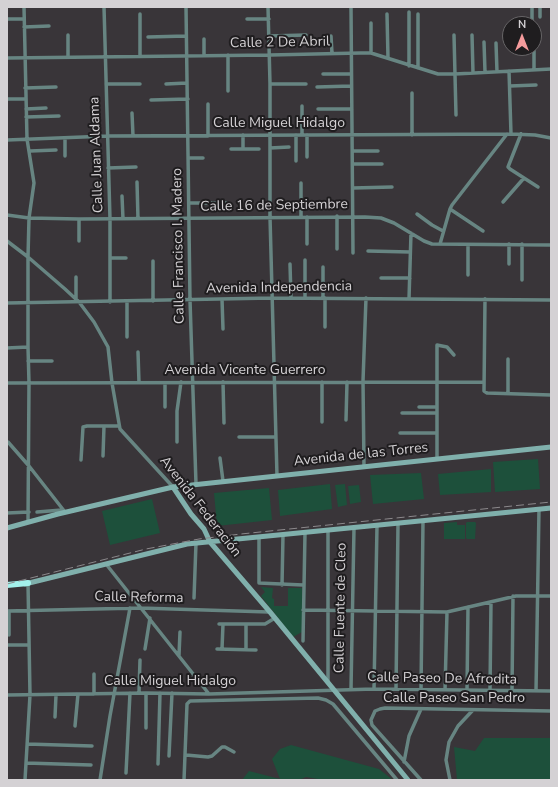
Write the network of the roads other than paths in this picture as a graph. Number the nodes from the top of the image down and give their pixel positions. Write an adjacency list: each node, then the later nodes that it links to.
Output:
1 (24, 7): 11 (street)
2 (104, 7): 39 (street, Calle Juan Aldama)
3 (186, 7): 20 (street, Calle Francisco I. Madero)
4 (268, 7): 13 (street)
5 (351, 7): 29 (street)
6 (408, 12): 42 (street)
7 (140, 14): 33 (street)
8 (387, 14): 41 (street)
9 (418, 14): 43 (street)
10 (7, 19): 11 (street)
11 (24, 19): 16 (street)
12 (247, 19): 13 (street)
13 (269, 19): 21 (street)
14 (371, 23): 30 (street)
15 (49, 26): 16 (street)
16 (24, 27): 37 (street)
17 (68, 35): 38 (street)
18 (454, 35): 52 (street)
19 (472, 35): 49 (street)
20 (186, 36): 24 (street); 34 (street, Calle Francisco I. Madero)
21 (269, 36): 22 (street); 32 (street)
22 (306, 36)
23 (331, 36): 28 (street)
24 (148, 37)
25 (204, 39): 35 (street)
26 (484, 42): 47 (street)
27 (496, 43): 48 (street)
28 (332, 53): 29 (street, Calle 2 De Abril); 32 (street, Calle 2 De Abril)
29 (351, 53): 30 (street, Calle 2 De Abril); 51 (street)
30 (371, 54): 41 (street, Calle 2 De Abril)
31 (228, 55): 32 (street, Calle 2 De Abril); 35 (street, Calle 2 De Abril); 65 (street)
32 (270, 55): 57 (street)
33 (140, 56): 34 (street, Calle 2 De Abril); 39 (street, Calle 2 De Abril)
34 (187, 56): 35 (street, Calle 2 De Abril); 53 (street, Calle Francisco I. Madero)
35 (204, 56)
36 (534, 56): 45 (street)
37 (25, 57): 38 (street, Calle 2 De Abril); 40 (street, Calle 2 De Abril); 64 (street)
38 (68, 57): 39 (street, Calle 2 De Abril)
39 (106, 57): 54 (street, Calle Juan Aldama)
40 (7, 58)
41 (388, 58): 42 (street, Calle 2 De Abril)
42 (409, 66): 43 (street, Calle 2 De Abril)
43 (418, 68): 52 (street, Calle 2 De Abril)
44 (551, 69): 45 (street, Calle 2 De Abril)
45 (534, 70): 46 (street, Calle 2 De Abril)
46 (509, 71): 48 (street, Calle 2 De Abril); 61 (street)
47 (485, 72): 48 (street, Calle 2 De Abril); 49 (street, Calle 2 De Abril)
48 (496, 72)
49 (473, 73): 52 (street, Calle 2 De Abril)
50 (322, 74): 51 (street)
51 (351, 74): 60 (street)
52 (455, 74): 78 (street)
53 (187, 83): 56 (street); 69 (street, Calle Francisco I. Madero)
54 (106, 84): 55 (street); 90 (street, Calle Juan Aldama)
55 (140, 84)
56 (166, 84)
57 (270, 84): 58 (street); 84 (street)
58 (306, 84)
59 (536, 85): 61 (street)
60 (351, 86): 63 (street); 76 (street)
61 (510, 86): 81 (street)
62 (56, 87): 64 (street)
63 (317, 87)
64 (25, 88): 68 (street)
65 (228, 91)
66 (412, 93): 89 (street)
67 (7, 99): 68 (street)
68 (26, 99): 75 (street)
69 (188, 99): 70 (street); 92 (street, Calle Francisco I. Madero)
70 (151, 100)
71 (208, 104): 93 (street)
72 (302, 106): 86 (street)
73 (46, 108): 75 (street)
74 (318, 108): 76 (street)
75 (26, 109): 80 (street)
76 (352, 109): 88 (street)
77 (132, 113): 91 (street)
78 (456, 115)
79 (59, 116): 80 (street)
80 (26, 117): 96 (street)
81 (509, 134): 82 (street, Calle Miguel Hidalgo); 89 (street, Calle Miguel Hidalgo); 126 (street)
82 (521, 134): 95 (street, Calle Miguel Hidalgo); 116 (street)
83 (243, 135): 84 (street, Calle Miguel Hidalgo); 93 (street, Calle Miguel Hidalgo); 101 (street)
84 (270, 135): 85 (street, Calle Miguel Hidalgo); 99 (street)
85 (296, 135): 86 (street, Calle Miguel Hidalgo); 111 (street)
86 (302, 135): 87 (street, Calle Miguel Hidalgo)
87 (307, 135): 88 (street, Calle Miguel Hidalgo); 108 (street)
88 (352, 135): 89 (street, Calle Miguel Hidalgo); 105 (street)
89 (412, 135)
90 (108, 136): 91 (street, Calle Miguel Hidalgo); 94 (street, Calle Miguel Hidalgo); 115 (street, Calle Juan Aldama)
91 (133, 136): 92 (street, Calle Miguel Hidalgo)
92 (188, 136): 93 (street, Calle Miguel Hidalgo); 109 (street, Calle Francisco I. Madero)
93 (208, 136)
94 (65, 138): 96 (street, Calle Miguel Hidalgo); 107 (street)
95 (551, 138)
96 (27, 139): 97 (street, Calle Miguel Hidalgo); 104 (street)
97 (7, 140)
98 (289, 146): 99 (street)
99 (270, 148): 131 (street)
100 (231, 149): 101 (street)
101 (243, 149): 102 (street)
102 (258, 149)
103 (56, 150): 104 (street)
104 (30, 151): 134 (street)
105 (353, 151): 106 (street); 112 (street)
106 (378, 151)
107 (65, 156)
108 (307, 157)
109 (188, 158): 110 (street); 124 (street, Calle Francisco I. Madero)
110 (203, 158)
111 (296, 161)
112 (353, 164): 113 (street); 121 (street)
113 (382, 164)
114 (136, 167): 115 (street)
115 (108, 168): 138 (street, Calle Juan Aldama)
116 (524, 178): 120 (street); 123 (street)
117 (137, 182): 135 (street)
118 (300, 183): 132 (street)
119 (392, 187): 121 (street)
120 (538, 187)
121 (353, 188): 130 (street)
122 (122, 196): 139 (street)
123 (503, 202)
124 (189, 203): 125 (street); 136 (street, Calle Francisco I. Madero)
125 (226, 203)
126 (450, 209): 140 (street); 141 (street)
127 (417, 214): 140 (street)
128 (7, 215): 134 (street, Calle 16 de Septiembre)
129 (337, 216): 130 (street, Calle 16 de Septiembre); 133 (street, Calle 16 de Septiembre); 151 (street)
130 (353, 216): 142 (street, Calle 16 de Septiembre); 154 (street)
131 (270, 217): 132 (street, Calle 16 de Septiembre); 136 (street, Calle 16 de Septiembre); 168 (street)
132 (301, 217): 133 (street, Calle 16 de Septiembre)
133 (307, 217): 145 (street)
134 (29, 218): 137 (street, Calle 16 de Septiembre); 155 (street)
135 (138, 218): 136 (street, Calle 16 de Septiembre); 139 (street, Calle 16 de Septiembre)
136 (190, 218): 176 (street, Calle Francisco I. Madero)
137 (79, 219): 138 (street, Calle 16 de Septiembre); 143 (street)
138 (110, 219): 139 (street, Calle 16 de Septiembre); 156 (street, Calle Juan Aldama)
139 (123, 219)
140 (443, 231): 146 (street)
141 (483, 231)
142 (411, 233): 146 (street, Calle 16 de Septiembre); 153 (street)
143 (79, 241)
144 (7, 242): 155 (street, Avenida Federación)
145 (307, 244)
146 (440, 244): 150 (street, Calle 16 de Septiembre)
147 (509, 244): 148 (street, Calle 16 de Septiembre); 150 (street, Calle 16 de Septiembre); 161 (street)
148 (522, 244): 149 (street, Calle 16 de Septiembre); 167 (street)
149 (551, 244)
150 (468, 245): 163 (street)
151 (337, 249)
152 (368, 251): 153 (street)
153 (410, 252): 166 (street)
154 (353, 253)
155 (28, 257): 178 (street, Avenida Federación); 181 (street)
156 (110, 258): 157 (street); 182 (street, Calle Juan Aldama)
157 (126, 258)
158 (305, 260): 170 (street)
159 (153, 261): 180 (street)
160 (290, 264): 169 (street)
161 (509, 264)
162 (323, 267): 171 (street)
163 (468, 275)
164 (76, 277): 178 (street)
165 (381, 278): 166 (street)
166 (410, 278): 174 (street)
167 (522, 280)
168 (272, 298): 169 (street, Avenida Independencia); 173 (street, Avenida Independencia); 199 (street)
169 (291, 298): 170 (street, Avenida Independencia)
170 (305, 298): 171 (street, Avenida Independencia)
171 (324, 298): 172 (street, Avenida Independencia); 184 (street)
172 (366, 298): 174 (street, Avenida Independencia); 194 (street)
173 (222, 299): 176 (street, Avenida Independencia); 185 (street)
174 (409, 299): 175 (street, Avenida Independencia)
175 (484, 299): 177 (street, Avenida Independencia); 203 (street)
176 (190, 300): 180 (street, Avenida Independencia); 197 (street, Calle Francisco I. Madero)
177 (551, 300)
178 (78, 301): 181 (street, Avenida Independencia); 182 (street, Avenida Independencia); 206 (street, Avenida Federación)
179 (128, 301): 180 (street, Avenida Independencia); 182 (street, Avenida Independencia); 186 (street)
180 (153, 301)
181 (28, 302): 183 (street, Avenida Independencia); 188 (street)
182 (110, 302)
183 (7, 303)
184 (325, 327)
185 (223, 329)
186 (127, 337)
187 (7, 348): 188 (street)
188 (28, 348): 192 (street)
189 (138, 352): 207 (street)
190 (454, 355): 202 (street)
191 (508, 358): 208 (street)
192 (28, 361): 193 (street); 205 (street)
193 (52, 361)
194 (364, 381): 201 (street, Avenida Vicente Guerrero); 202 (street, Avenida Vicente Guerrero); 232 (street)
195 (165, 382): 196 (street, Avenida Vicente Guerrero); 207 (street, Avenida Vicente Guerrero); 210 (street)
196 (181, 382): 197 (street, Avenida Vicente Guerrero); 225 (street)
197 (192, 382): 198 (street, Avenida Vicente Guerrero); 235 (street, Calle Francisco I. Madero)
198 (223, 382): 199 (street, Avenida Vicente Guerrero); 217 (street)
199 (274, 382): 200 (street, Avenida Vicente Guerrero); 223 (street)
200 (322, 382): 201 (street, Avenida Vicente Guerrero); 216 (street)
201 (348, 382): 215 (street)
202 (437, 382): 203 (street, Avenida Vicente Guerrero); 212 (street)
203 (483, 382): 208 (street)
204 (7, 383): 205 (street, Avenida Vicente Guerrero)
205 (29, 383): 206 (street, Avenida Vicente Guerrero); 231 (street)
206 (112, 383): 207 (street, Avenida Vicente Guerrero); 219 (street, Avenida Federación)
207 (139, 383)
208 (508, 393): 209 (street)
209 (551, 395)
210 (165, 407)
211 (419, 407): 212 (street)
212 (436, 407): 214 (street)
213 (402, 413): 214 (street)
214 (436, 413): 221 (street)
215 (346, 420)
216 (322, 422)
217 (224, 423)
218 (104, 426): 219 (street); 227 (street); 230 (street)
219 (119, 426): 236 (street, Avenida Federación)
220 (400, 433): 221 (street)
221 (436, 433): 229 (street)
222 (239, 437): 223 (street)
223 (275, 437): 233 (street)
224 (8, 442): 231 (street)
225 (177, 442)
226 (551, 447): 229 (main road, Avenida de las Torres)
227 (103, 456)
228 (220, 458): 234 (street)
229 (437, 459): 232 (main road, Avenida de las Torres)
230 (81, 460)
231 (30, 466): 239 (street); 240 (street)
232 (364, 467): 233 (main road, Avenida de las Torres)
233 (277, 476): 234 (main road, Avenida de las Torres)
234 (223, 481): 235 (main road, Avenida de las Torres)
235 (196, 484): 236 (main road, Avenida de las Torres)
236 (173, 487): 239 (main road, Avenida de las Torres); 253 (main road, Avenida Federación)
237 (551, 508): 238 (main road)
238 (539, 509): 243 (main road); 261 (street)
239 (64, 511): 241 (street); 244 (main road, Avenida de las Torres)
240 (29, 512): 242 (street); 244 (street)
241 (37, 512)
242 (7, 513)
243 (423, 521): 245 (main road); 276 (street)
244 (28, 522): 247 (main road, Avenida de las Torres)
245 (398, 524): 246 (main road); 275 (street)
246 (377, 526): 248 (main road); 274 (street)
247 (7, 528)
248 (354, 528): 249 (main road); 272 (street, Calle Fuente de Cleo)
249 (328, 530): 250 (main road); 269 (street)
250 (305, 533): 251 (main road); 258 (street)
251 (283, 535): 252 (main road); 257 (street)
252 (259, 536): 253 (main road); 257 (street)
253 (210, 542): 254 (main road); 273 (main road, Avenida Federación)
254 (196, 543): 255 (main road); 263 (street)
255 (106, 564): 256 (main road); 267 (street)
256 (28, 583): 259 (highway); 271 (street)
257 (282, 585): 258 (street)
258 (304, 585): 268 (street)
259 (7, 587)
260 (513, 596): 261 (street); 264 (street); 305 (street)
261 (538, 596): 262 (street); 306 (street)
262 (551, 596)
263 (194, 598)
264 (490, 602): 265 (street); 303 (street)
265 (468, 607): 277 (street); 304 (street)
266 (130, 608): 267 (street, Calle Reforma); 271 (street, Calle Reforma); 308 (street)
267 (140, 608): 273 (street, Calle Reforma); 278 (street)
268 (303, 610): 269 (street); 285 (street)
269 (328, 610): 272 (street); 296 (street)
270 (8, 611): 271 (street, Calle Reforma); 284 (street)
271 (29, 611): 287 (street)
272 (352, 611): 274 (street); 298 (street, Calle Fuente de Cleo)
273 (270, 612): 279 (main road, Avenida Federación)
274 (375, 612): 275 (street); 297 (street)
275 (397, 612): 276 (street); 299 (street)
276 (422, 612): 277 (street); 301 (street)
277 (447, 612): 302 (street)
278 (150, 618): 288 (street); 293 (street)
279 (275, 618): 281 (street); 296 (main road, Avenida Federación)
280 (246, 625): 281 (street); 290 (street); 291 (street)
281 (260, 625): 282 (street)
282 (260, 630)
283 (180, 632): 293 (street)
284 (9, 635)
285 (303, 641)
286 (7, 645): 287 (street)
287 (29, 645): 318 (street)
288 (145, 649)
289 (217, 649): 290 (street)
290 (222, 649): 291 (street)
291 (246, 649): 292 (street)
292 (256, 650)
293 (179, 655): 316 (street)
294 (140, 660): 310 (street)
295 (94, 674): 314 (street)
296 (328, 683): 300 (main road, Avenida Federación)
297 (374, 688): 298 (street, Calle Paseo De Afrodita); 299 (street, Calle Paseo De Afrodita)
298 (351, 689): 300 (street, Calle Paseo De Afrodita)
299 (396, 689): 301 (street, Calle Paseo De Afrodita)
300 (333, 690): 316 (street, Calle Miguel Hidalgo); 340 (main road, Avenida Federación)
301 (421, 690): 302 (street, Calle Paseo De Afrodita)
302 (445, 690): 304 (street, Calle Paseo De Afrodita)
303 (490, 690): 304 (street, Calle Paseo De Afrodita); 305 (street, Calle Paseo De Afrodita)
304 (467, 691)
305 (512, 691): 306 (street, Calle Paseo De Afrodita)
306 (536, 691): 307 (street, Calle Paseo De Afrodita)
307 (551, 691)
308 (114, 693): 309 (street, Calle Miguel Hidalgo); 314 (street, Calle Miguel Hidalgo); 337 (street)
309 (130, 693): 310 (street, Calle Miguel Hidalgo); 335 (street)
310 (139, 693): 311 (street, Calle Miguel Hidalgo)
311 (146, 693): 315 (street, Calle Miguel Hidalgo); 325 (street)
312 (172, 693): 315 (street, Calle Miguel Hidalgo); 316 (street, Calle Miguel Hidalgo); 330 (street)
313 (78, 694): 314 (street, Calle Miguel Hidalgo); 319 (street, Calle Miguel Hidalgo); 324 (street)
314 (94, 694)
315 (160, 694): 333 (street)
316 (209, 694)
317 (7, 695): 318 (street, Calle Miguel Hidalgo)
318 (30, 695): 319 (street, Calle Miguel Hidalgo); 326 (street)
319 (56, 695): 323 (street)
320 (421, 709): 321 (street, Calle Paseo San Pedro); 331 (street); 331 (street, Calle Paseo San Pedro)
321 (473, 710): 322 (street, Calle Paseo San Pedro); 342 (street)
322 (551, 711)
323 (55, 717)
324 (75, 726)
325 (146, 728)
326 (27, 744): 327 (street); 332 (street)
327 (92, 746)
328 (234, 752): 329 (street)
329 (186, 755): 338 (street); 339 (street)
330 (169, 756)
331 (404, 762): 341 (street, Calle Paseo San Pedro)
332 (26, 763): 334 (street); 336 (street)
333 (158, 764)
334 (91, 765)
335 (126, 773)
336 (25, 780)
337 (100, 780)
338 (184, 780)
339 (397, 780)
340 (408, 780)
341 (421, 780)
342 (450, 780)

